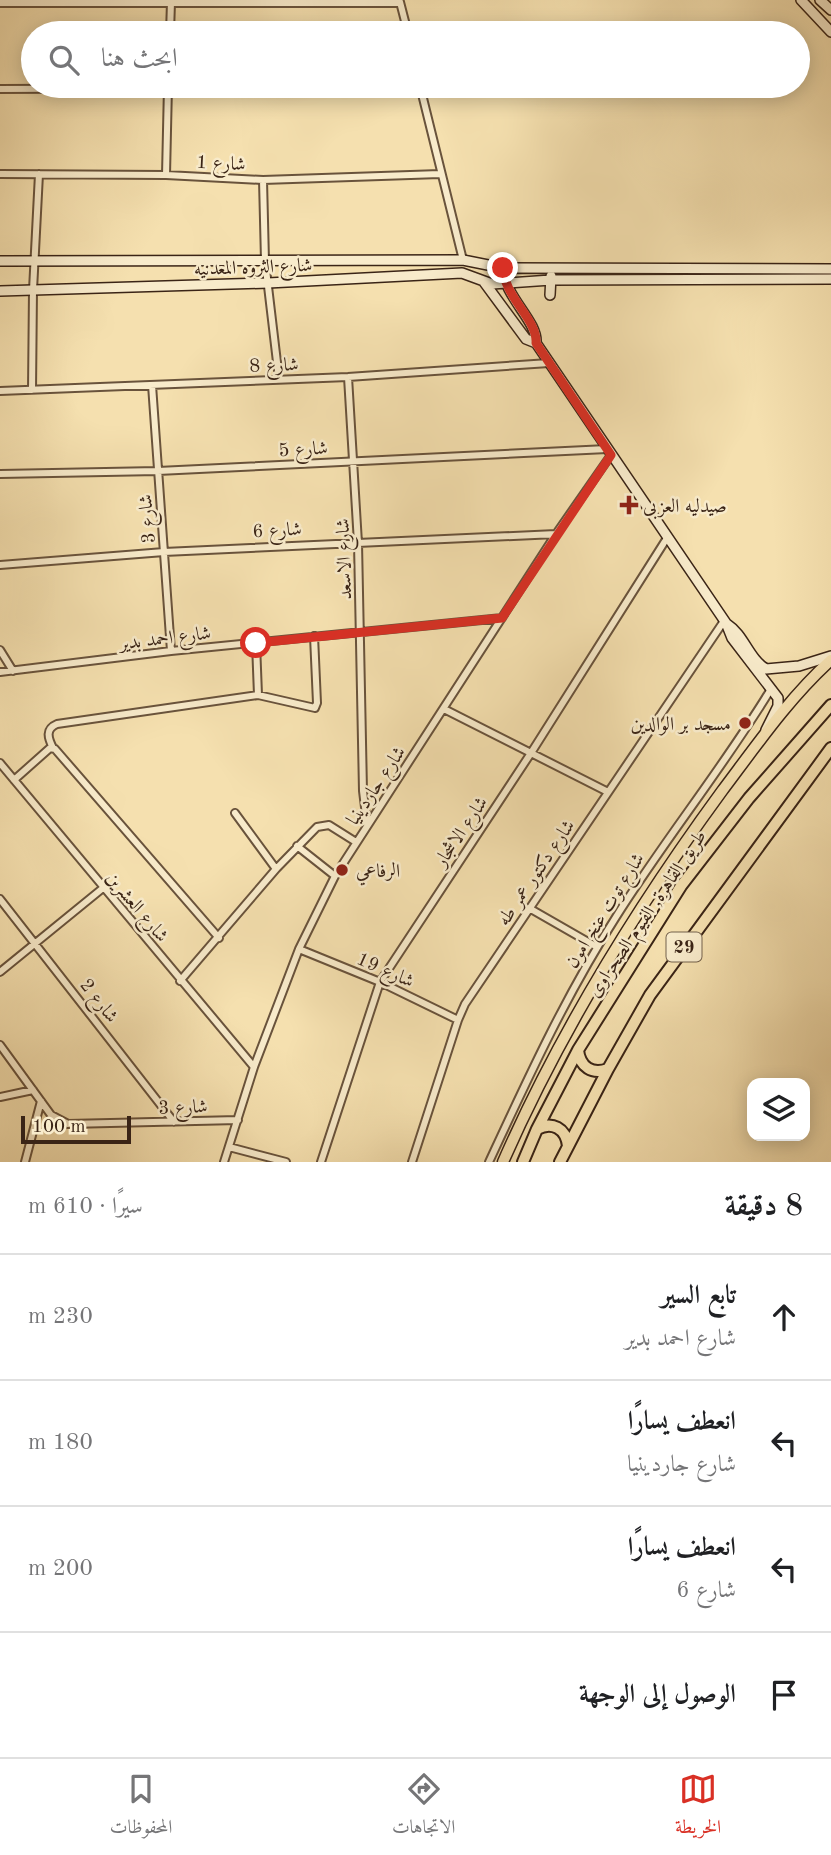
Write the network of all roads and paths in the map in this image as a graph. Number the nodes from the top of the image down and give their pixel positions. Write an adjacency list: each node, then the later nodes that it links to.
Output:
1 (801, 0): 9 (street)
2 (820, 0): 6 (street)
3 (400, 1): 4 (street); 8 (street)
4 (171, 2): 5 (street); 7 (street)
5 (0, 3)
6 (831, 10)
7 (170, 21)
8 (405, 21)
9 (831, 32)
10 (0, 89): 11 (street)
11 (21, 89)
12 (168, 98): 17 (street)
13 (423, 98): 16 (street)
14 (0, 174): 15 (street, شارع 1)
15 (39, 174): 17 (street, شارع 1); 21 (street)
16 (440, 174): 18 (street, شارع 1); 19 (street)
17 (166, 175): 18 (street, شارع 1)
18 (263, 180): 22 (street)
19 (463, 260): 22 (street, شارع الثروه المعدنيه); 23 (street, شارع الثروه المعدنيه)
20 (0, 261): 21 (street, شارع الثروه المعدنيه)
21 (34, 261): 22 (street, شارع الثروه المعدنيه); 31 (street)
22 (265, 261): 29 (street)
23 (503, 268): 24 (street, شارع الثروه المعدنيه); 30 (street)
24 (551, 268): 25 (street, شارع الثروه المعدنيه); 27 (street)
25 (831, 270)
26 (831, 279): 27 (street, شارع الثروه المعدنيه)
27 (551, 280): 30 (street, شارع الثروه المعدنيه); 33 (street)
28 (482, 281): 29 (street, شارع الثروه المعدنيه); 30 (street, شارع الثروه المعدنيه); 34 (street)
29 (268, 283): 31 (street, شارع الثروه المعدنيه); 37 (street)
30 (505, 283): 34 (street)
31 (33, 290): 32 (street, شارع الثروه المعدنيه); 39 (street)
32 (0, 291)
33 (551, 295)
34 (536, 343): 35 (street)
35 (549, 363): 36 (street, شارع 8); 41 (street)
36 (348, 376): 37 (street, شارع 8); 42 (street, شارع الاسعد)
37 (279, 379): 38 (street, شارع 8)
38 (152, 385): 39 (street, شارع 8); 43 (street, شارع 3)
39 (33, 390): 40 (street, شارع 8)
40 (0, 391)
41 (609, 452): 42 (street, شارع 5); 45 (street, شارع جاردينيا); 46 (street)
42 (354, 462): 43 (street, شارع 5); 47 (street, شارع الاسعد)
43 (158, 471): 44 (street, شارع 5); 48 (street, شارع 3)
44 (0, 474)
45 (556, 534): 47 (street, شارع 6); 50 (street, شارع جاردينيا)
46 (667, 538): 51 (street); 67 (street, شارع الاشجار)
47 (358, 543): 48 (street, شارع 6); 52 (street, شارع الاسعد)
48 (164, 552): 49 (street, شارع 6); 56 (street, شارع 3)
49 (0, 565)
50 (502, 618): 52 (street, شارع احمد بدير); 63 (street, شارع جاردينيا)
51 (725, 622): 57 (street); 60 (street); 70 (street, شارع دكتور عمر طه)
52 (360, 631): 53 (street, شارع احمد بدير); 72 (street, شارع الاسعد)
53 (314, 636): 54 (street, شارع احمد بدير); 61 (street)
54 (256, 643): 56 (street, شارع احمد بدير); 61 (street)
55 (0, 650): 58 (street)
56 (171, 651): 58 (street, شارع احمد بدير)
57 (831, 658): 64 (main road)
58 (13, 671): 59 (street, شارع احمد بدير)
59 (0, 673)
60 (771, 689): 64 (street); 82 (street, شارع توت عنخ امون)
61 (258, 695): 65 (street)
62 (831, 705): 89 (highway, طريق القاهرة, الفيوم الصحراوى / 29)
63 (444, 709): 67 (street); 72 (street, شارع جاردينيا)
64 (766, 732): 106 (main road)
65 (53, 748): 69 (street); 80 (street)
66 (831, 748): 91 (highway, 29)
67 (531, 753): 70 (street); 86 (street, شارع الاشجار)
68 (0, 763): 69 (street, شارع العشرين)
69 (14, 780): 77 (street, شارع العشرين)
70 (608, 792): 79 (street, شارع دكتور عمر طه)
71 (235, 813): 75 (street)
72 (367, 824): 73 (street, شارع جاردينيا)
73 (356, 842): 74 (street); 76 (street, شارع جاردينيا)
74 (298, 846): 75 (street); 76 (street)
75 (276, 869): 80 (street)
76 (335, 876): 83 (street, شارع جاردينيا)
77 (103, 888): 81 (street); 85 (street, شارع العشرين)
78 (0, 899): 81 (street, شارع 2)
79 (529, 908): 82 (street); 87 (street, شارع دكتور عمر طه)
80 (219, 938): 85 (street)
81 (35, 942): 84 (street); 96 (street, شارع 2)
82 (597, 947): 105 (street, شارع توت عنخ امون)
83 (299, 949): 86 (street, شارع 19); 90 (street, شارع جاردينيا)
84 (0, 972)
85 (180, 981): 90 (street, شارع العشرين)
86 (380, 982): 87 (street, شارع 19); 103 (street, شارع الاشجار)
87 (458, 1020): 104 (street, شارع دكتور عمر طه)
88 (0, 1045): 92 (street, شارع 3)
89 (578, 1050): 91 (highway); 97 (highway, طريق القاهرة, الفيوم الصحراوى / 29)
90 (254, 1067): 95 (street, شارع جاردينيا)
91 (608, 1069): 98 (highway, 29)
92 (33, 1090): 93 (street); 94 (street, شارع 3)
93 (0, 1097)
94 (41, 1101): 96 (street, شارع 3); 100 (street)
95 (238, 1120): 96 (street, شارع 3); 99 (street, شارع جاردينيا)
96 (174, 1122)
97 (537, 1129): 98 (highway); 107 (highway, طريق القاهرة, الفيوم الصحراوى / 29)
98 (568, 1146): 108 (highway, 29)
99 (229, 1147): 101 (street, شارع جاردينيا); 102 (street)
100 (25, 1162)
101 (224, 1162)
102 (286, 1162)
103 (321, 1162)
104 (412, 1162)
105 (489, 1162)
106 (503, 1162)
107 (523, 1162)
108 (560, 1162)

